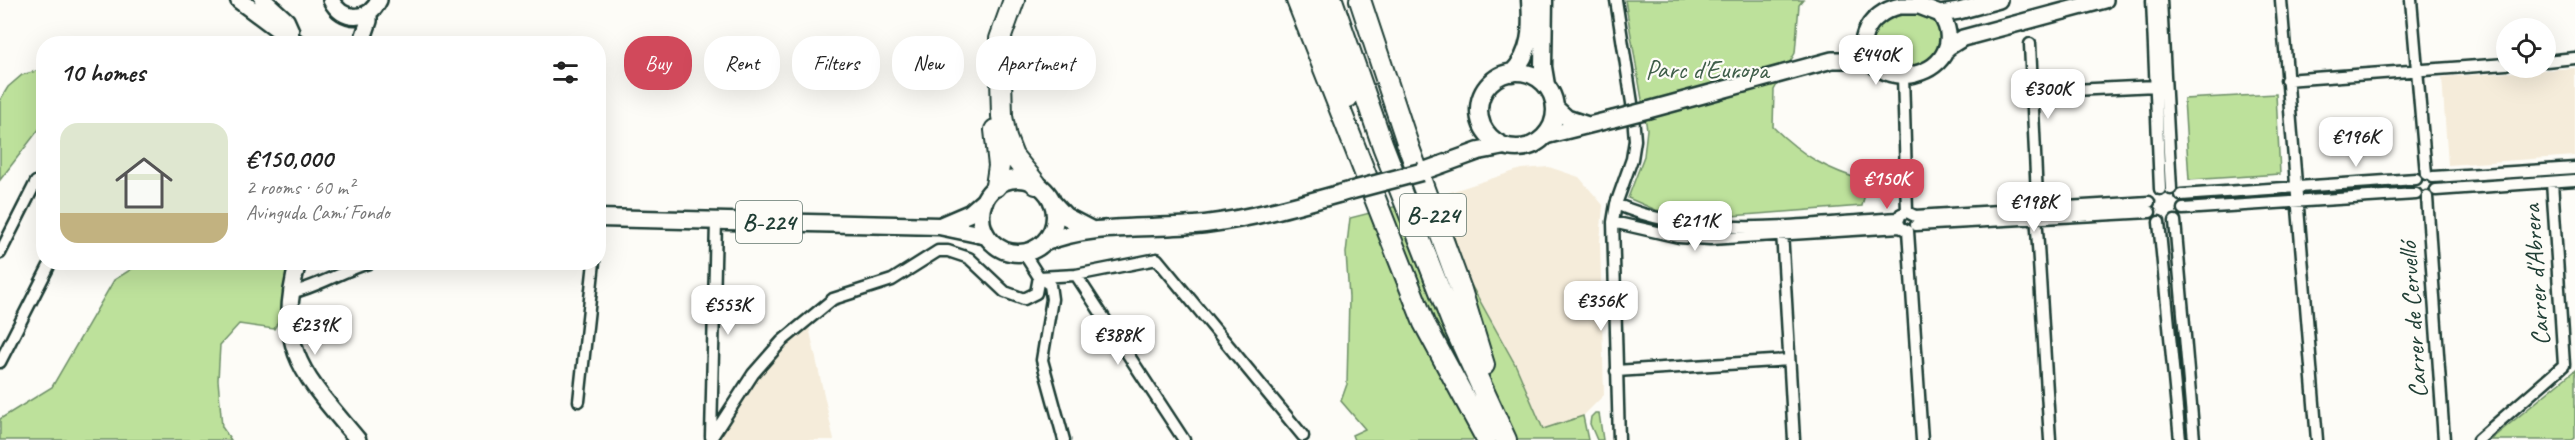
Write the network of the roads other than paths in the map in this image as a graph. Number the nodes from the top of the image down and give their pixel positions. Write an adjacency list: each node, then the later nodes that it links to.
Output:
1 (239, 0): 25 (main road)
2 (263, 0): 26 (main road)
3 (331, 0): 24 (main road)
4 (379, 0): 22 (main road)
5 (1002, 0): 59 (highway)
6 (1014, 0): 55 (highway)
7 (1297, 0): 93 (highway)
8 (1317, 0): 93 (highway)
9 (1332, 0): 93 (highway)
10 (1359, 0): 93 (highway, B-224)
11 (1530, 0): 38 (main road, B-224)
12 (1544, 0): 41 (main road)
13 (1616, 0): 64 (street)
14 (1999, 0): 23 (main road, B-224)
15 (2105, 0): 31 (main road)
16 (2152, 0): 42 (street)
17 (2161, 0): 57 (street)
18 (2281, 0): 40 (street)
19 (2412, 0): 37 (street)
20 (1911, 3): 21 (main road, B-224); 23 (main road, B-224)
21 (1889, 4): 29 (main road, B-224)
22 (369, 14): 24 (main road); 28 (main road)
23 (1940, 14): 31 (main road)
24 (349, 17): 27 (main road)
25 (289, 36)
26 (294, 36)
27 (356, 36)
28 (362, 36)
29 (1862, 41): 33 (main road, B-224); 34 (main road)
30 (2030, 44): 43 (street)
31 (1947, 48): 39 (main road)
32 (2575, 58): 35 (street)
33 (1832, 60): 34 (main road, B-224); 46 (main road, B-224, bridge)
34 (1869, 60): 39 (main road, B-224)
35 (2556, 60)
36 (2496, 65): 37 (street)
37 (2416, 71): 40 (street); 51 (street)
38 (1512, 73): 41 (main road); 45 (main road, B-224)
39 (1903, 75): 70 (street)
40 (2286, 80): 56 (street)
41 (1546, 85): 44 (main road)
42 (2156, 86): 43 (street); 57 (street)
43 (2032, 92): 66 (street)
44 (1555, 107): 46 (main road); 47 (main road)
45 (1481, 121): 48 (main road); 49 (main road, B-224)
46 (1590, 126): 47 (main road, B-224)
47 (1545, 136): 48 (main road, B-224)
48 (1505, 146): 49 (main road, B-224)
49 (1456, 161): 75 (main road, B-224, bridge)
50 (2575, 168): 51 (street)
51 (2425, 177): 56 (street); 58 (street); 61 (street, Carrer de Cervelló)
52 (2575, 180): 53 (street)
53 (2552, 182): 58 (street); 106 (street, Carrer d'Abrera)
54 (36, 183): 80 (street)
55 (1036, 184): 59 (main road, B-224); 62 (main road, B-224)
56 (2298, 186): 60 (street); 63 (street)
57 (2165, 189): 60 (street); 65 (street)
58 (2436, 190): 61 (street)
59 (991, 193): 74 (main road, B-224); 77 (main road)
60 (2181, 195): 67 (street)
61 (2421, 196): 63 (street); 105 (street, Carrer de Cervelló)
62 (1052, 202): 75 (main road, B-224); 78 (main road)
63 (2298, 202): 67 (street); 104 (street)
64 (1616, 204): 72 (street); 76 (street)
65 (2149, 207): 66 (street); 73 (street)
66 (2036, 208): 70 (street); 101 (street)
67 (2183, 210): 71 (street)
68 (606, 219): 69 (main road, B-224)
69 (716, 221): 74 (main road, B-224); 94 (street)
70 (1907, 221): 76 (street); 100 (street)
71 (2175, 221): 73 (street); 103 (street)
72 (1612, 222): 76 (street); 90 (street)
73 (2158, 222): 102 (street)
74 (939, 226): 77 (main road, B-224)
75 (1090, 229): 78 (main road, B-224)
76 (1782, 230): 88 (street)
77 (987, 236): 79 (main road, B-224)
78 (1042, 243): 79 (main road, B-224)
79 (1023, 252): 86 (street)
80 (0, 253)
81 (47, 270): 89 (street)
82 (296, 270): 87 (main road)
83 (349, 270): 87 (street)
84 (593, 270): 91 (street)
85 (1076, 276): 86 (street); 92 (street); 97 (street)
86 (1039, 277): 94 (street); 96 (street)
87 (290, 293): 95 (main road)
88 (1789, 360): 90 (street); 99 (street)
89 (0, 362)
90 (1616, 370): 98 (street)
91 (579, 401)
92 (1303, 436)
93 (1495, 437)
94 (711, 439)
95 (358, 440)
96 (1064, 440)
97 (1184, 440)
98 (1619, 440)
99 (1794, 440)
100 (1922, 440)
101 (2050, 440)
102 (2180, 440)
103 (2194, 440)
104 (2317, 440)
105 (2444, 440)
106 (2478, 440)

